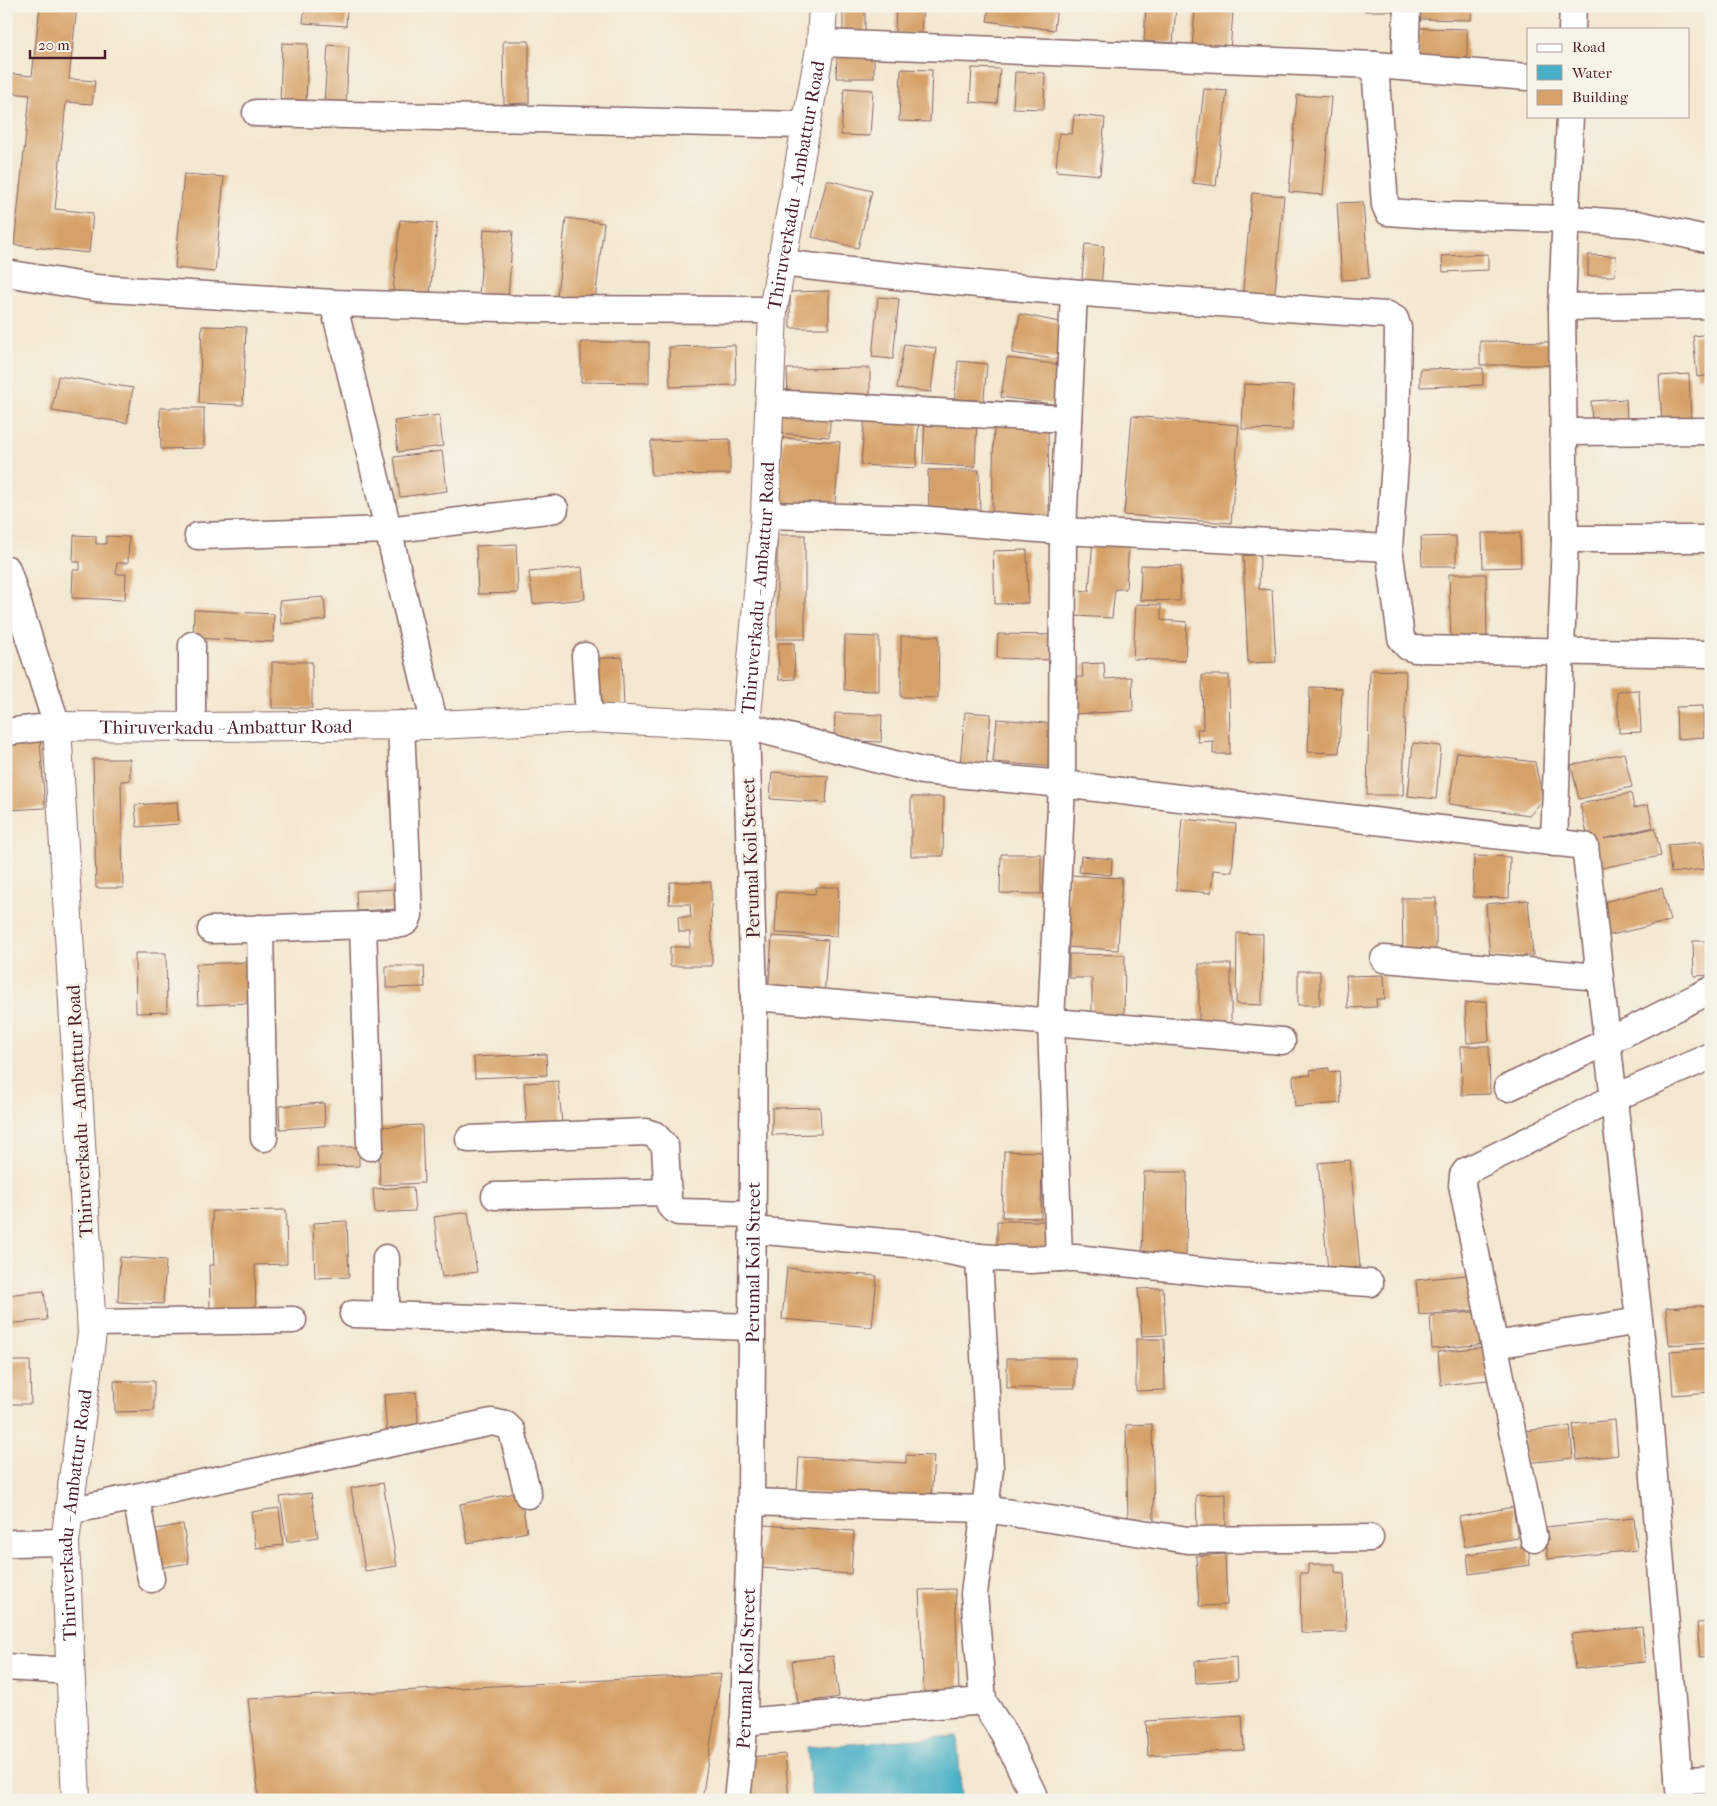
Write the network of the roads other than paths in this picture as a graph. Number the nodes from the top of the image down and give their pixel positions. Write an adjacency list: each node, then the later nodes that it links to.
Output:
1 (823, 6): 5 (main road, Thiruverkadu - Ambattur Road)
2 (1406, 6): 7 (street)
3 (1572, 6): 4 (street)
4 (1572, 28)
5 (821, 43): 6 (street); 11 (main road, Thiruverkadu - Ambattur Road)
6 (1375, 65): 7 (street); 12 (street)
7 (1405, 68): 8 (street)
8 (1527, 77)
9 (256, 113): 11 (street)
10 (1570, 118): 12 (street)
11 (806, 125): 14 (main road, Thiruverkadu - Ambattur Road)
12 (1567, 219): 13 (street); 19 (street)
13 (1711, 240)
14 (782, 263): 16 (street); 20 (main road, Thiruverkadu - Ambattur Road)
15 (6, 273): 17 (street)
16 (1074, 293): 22 (street); 32 (street)
17 (333, 303): 20 (street); 27 (street)
18 (1711, 305): 19 (street)
19 (1562, 307): 24 (street)
20 (773, 310): 21 (main road, Thiruverkadu - Ambattur Road)
21 (769, 403): 22 (street); 26 (main road, Thiruverkadu - Ambattur Road)
22 (1068, 419): 28 (street)
23 (1711, 431): 24 (street)
24 (1564, 432): 30 (street)
25 (555, 509): 27 (street)
26 (765, 515): 28 (street); 42 (main road, Thiruverkadu - Ambattur Road)
27 (388, 530): 29 (street); 40 (street)
28 (1063, 532): 32 (street); 45 (street)
29 (198, 536)
30 (1566, 539): 31 (street); 35 (street)
31 (1711, 540)
32 (1390, 548): 35 (street)
33 (7, 569): 41 (street)
34 (192, 645): 43 (street)
35 (1562, 651): 36 (street); 46 (street)
36 (1711, 654)
37 (585, 656): 38 (street)
38 (590, 718): 40 (main road, Thiruverkadu - Ambattur Road); 42 (main road, Thiruverkadu - Ambattur Road)
39 (401, 724): 40 (main road, Thiruverkadu - Ambattur Road); 43 (main road, Thiruverkadu - Ambattur Road); 47 (street)
40 (435, 725)
41 (56, 726): 43 (main road, Thiruverkadu - Ambattur Road); 44 (street); 74 (main road, Thiruverkadu - Ambattur Road)
42 (746, 726): 45 (street); 53 (street, Perumal Koil Street)
43 (192, 727)
44 (6, 732)
45 (1062, 784): 46 (street); 54 (street)
46 (1554, 843): 51 (street)
47 (362, 925): 48 (street); 62 (street)
48 (260, 928): 49 (street); 60 (street)
49 (211, 930)
50 (1384, 959): 51 (street)
51 (1599, 977): 56 (street)
52 (1711, 990): 56 (street)
53 (754, 997): 54 (street); 65 (street, Perumal Koil Street)
54 (1052, 1022): 55 (street); 68 (street)
55 (1282, 1041)
56 (1607, 1042): 58 (street); 59 (street)
57 (1711, 1056): 59 (street)
58 (1507, 1088)
59 (1614, 1098): 73 (street); 76 (street)
60 (264, 1138)
61 (469, 1139): 63 (street)
62 (370, 1146)
63 (668, 1192): 64 (street); 65 (street)
64 (495, 1196)
65 (753, 1222): 66 (street); 75 (street, Perumal Koil Street)
66 (979, 1257): 68 (street); 80 (street)
67 (386, 1258): 71 (street)
68 (1059, 1258): 69 (street)
69 (1370, 1283)
70 (353, 1314): 71 (street)
71 (386, 1315): 75 (street)
72 (293, 1320): 74 (street)
73 (1639, 1321): 76 (street); 92 (street)
74 (92, 1323): 81 (main road, Thiruverkadu - Ambattur Road)
75 (752, 1327): 79 (street, Perumal Koil Street)
76 (1495, 1345): 83 (street)
77 (528, 1495): 78 (street)
78 (136, 1497): 81 (street); 86 (street)
79 (751, 1502): 80 (street); 90 (street, Perumal Koil Street)
80 (985, 1509): 82 (street); 89 (street)
81 (68, 1511): 84 (main road, Thiruverkadu - Ambattur Road)
82 (1370, 1538)
83 (1534, 1539)
84 (65, 1542): 85 (street); 88 (main road, Thiruverkadu - Ambattur Road)
85 (6, 1544)
86 (150, 1579)
87 (6, 1668): 88 (street)
88 (70, 1671): 93 (main road, Thiruverkadu - Ambattur Road)
89 (983, 1701): 90 (street); 95 (street)
90 (743, 1722): 94 (street, Perumal Koil Street)
91 (1711, 1779): 92 (street)
92 (1679, 1790)
93 (76, 1800)
94 (736, 1800)
95 (1034, 1800)

